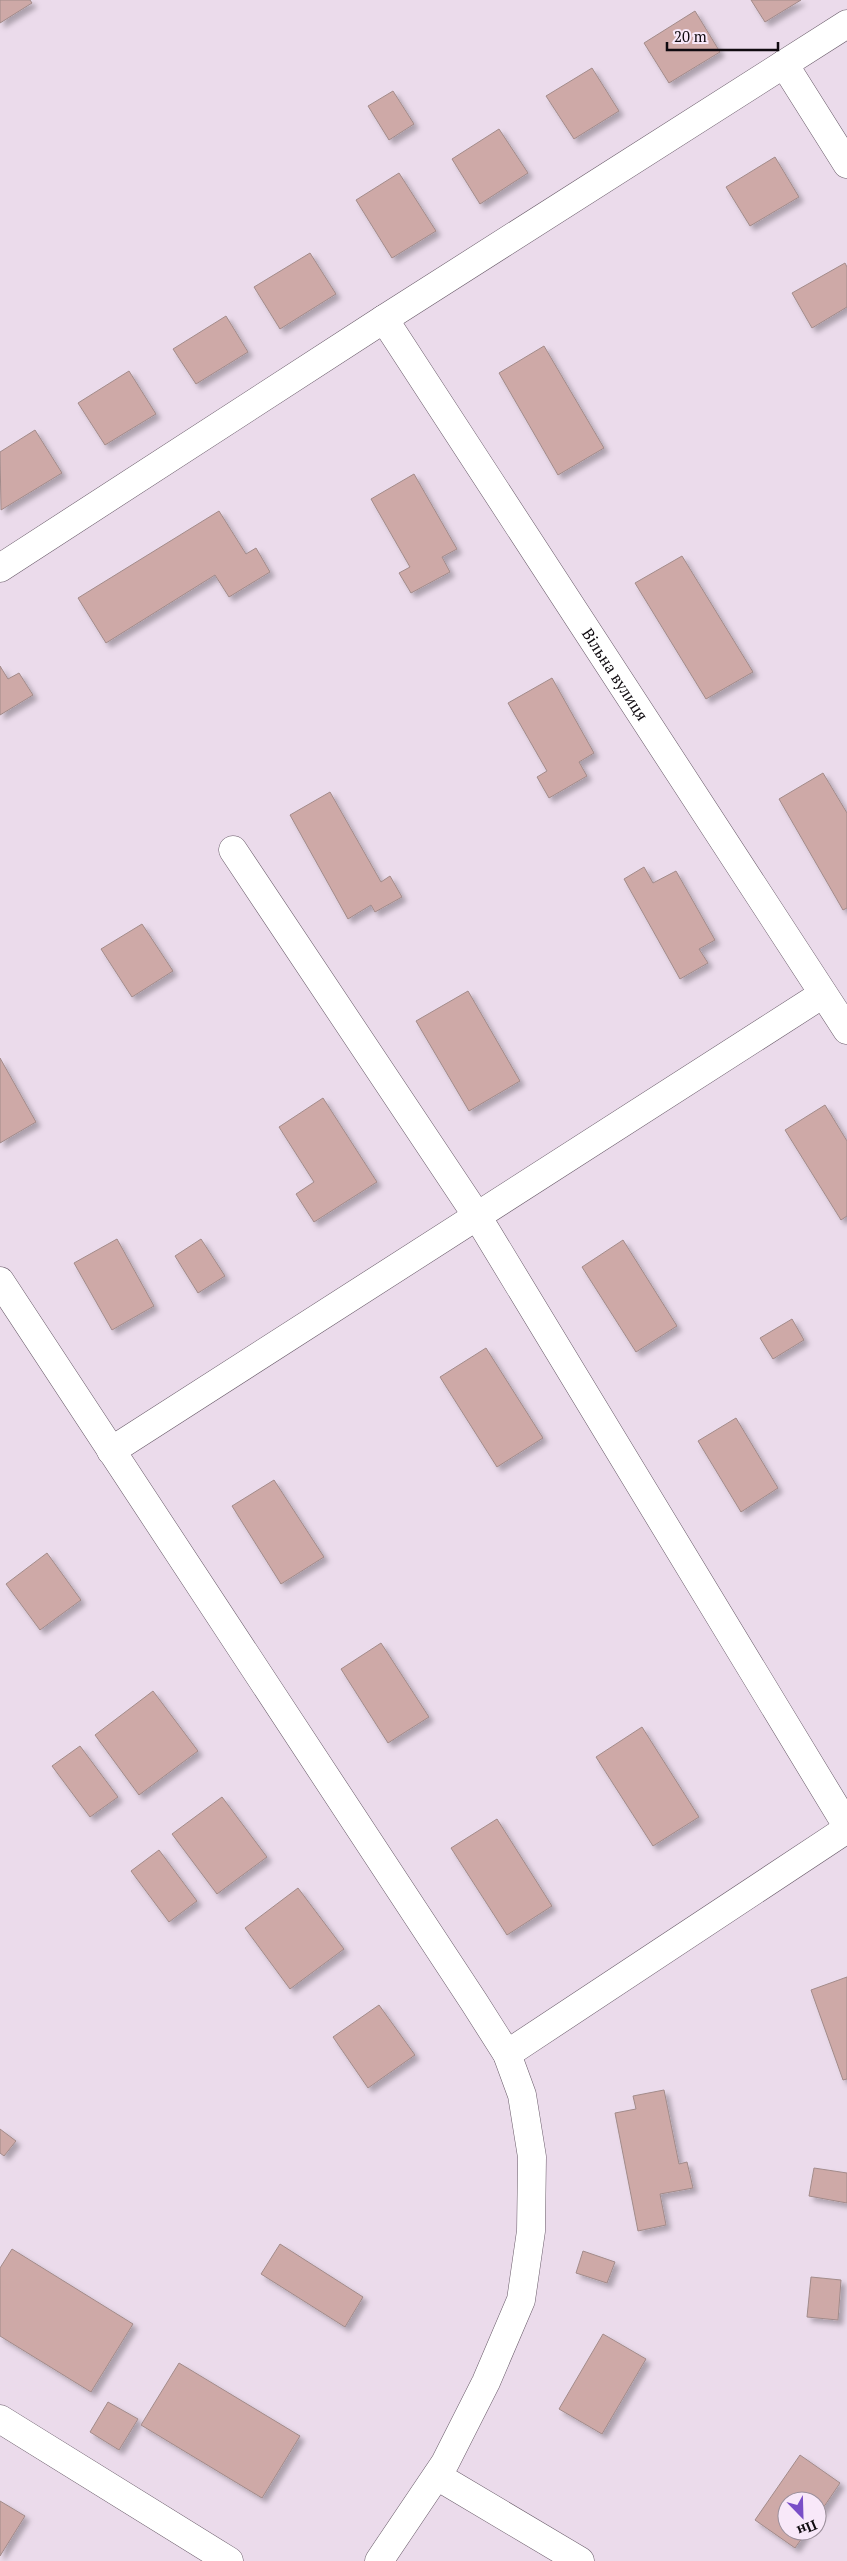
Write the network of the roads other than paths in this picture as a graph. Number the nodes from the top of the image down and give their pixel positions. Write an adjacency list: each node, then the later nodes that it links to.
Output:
1 (847, 24): 2 (street)
2 (784, 64): 3 (street); 4 (street)
3 (847, 164)
4 (384, 319): 5 (street); 7 (street, Вільна вулиця)
5 (0, 568)
6 (233, 850): 9 (street)
7 (823, 994): 8 (street, Вільна вулиця); 9 (street)
8 (847, 1030)
9 (477, 1216): 11 (street); 12 (street)
10 (0, 1281): 11 (street)
11 (111, 1452): 13 (street)
12 (847, 1828): 13 (street)
13 (507, 2054): 15 (street)
14 (0, 2419): 16 (street)
15 (437, 2476): 17 (street); 18 (street)
16 (229, 2561)
17 (379, 2561)
18 (580, 2561)

